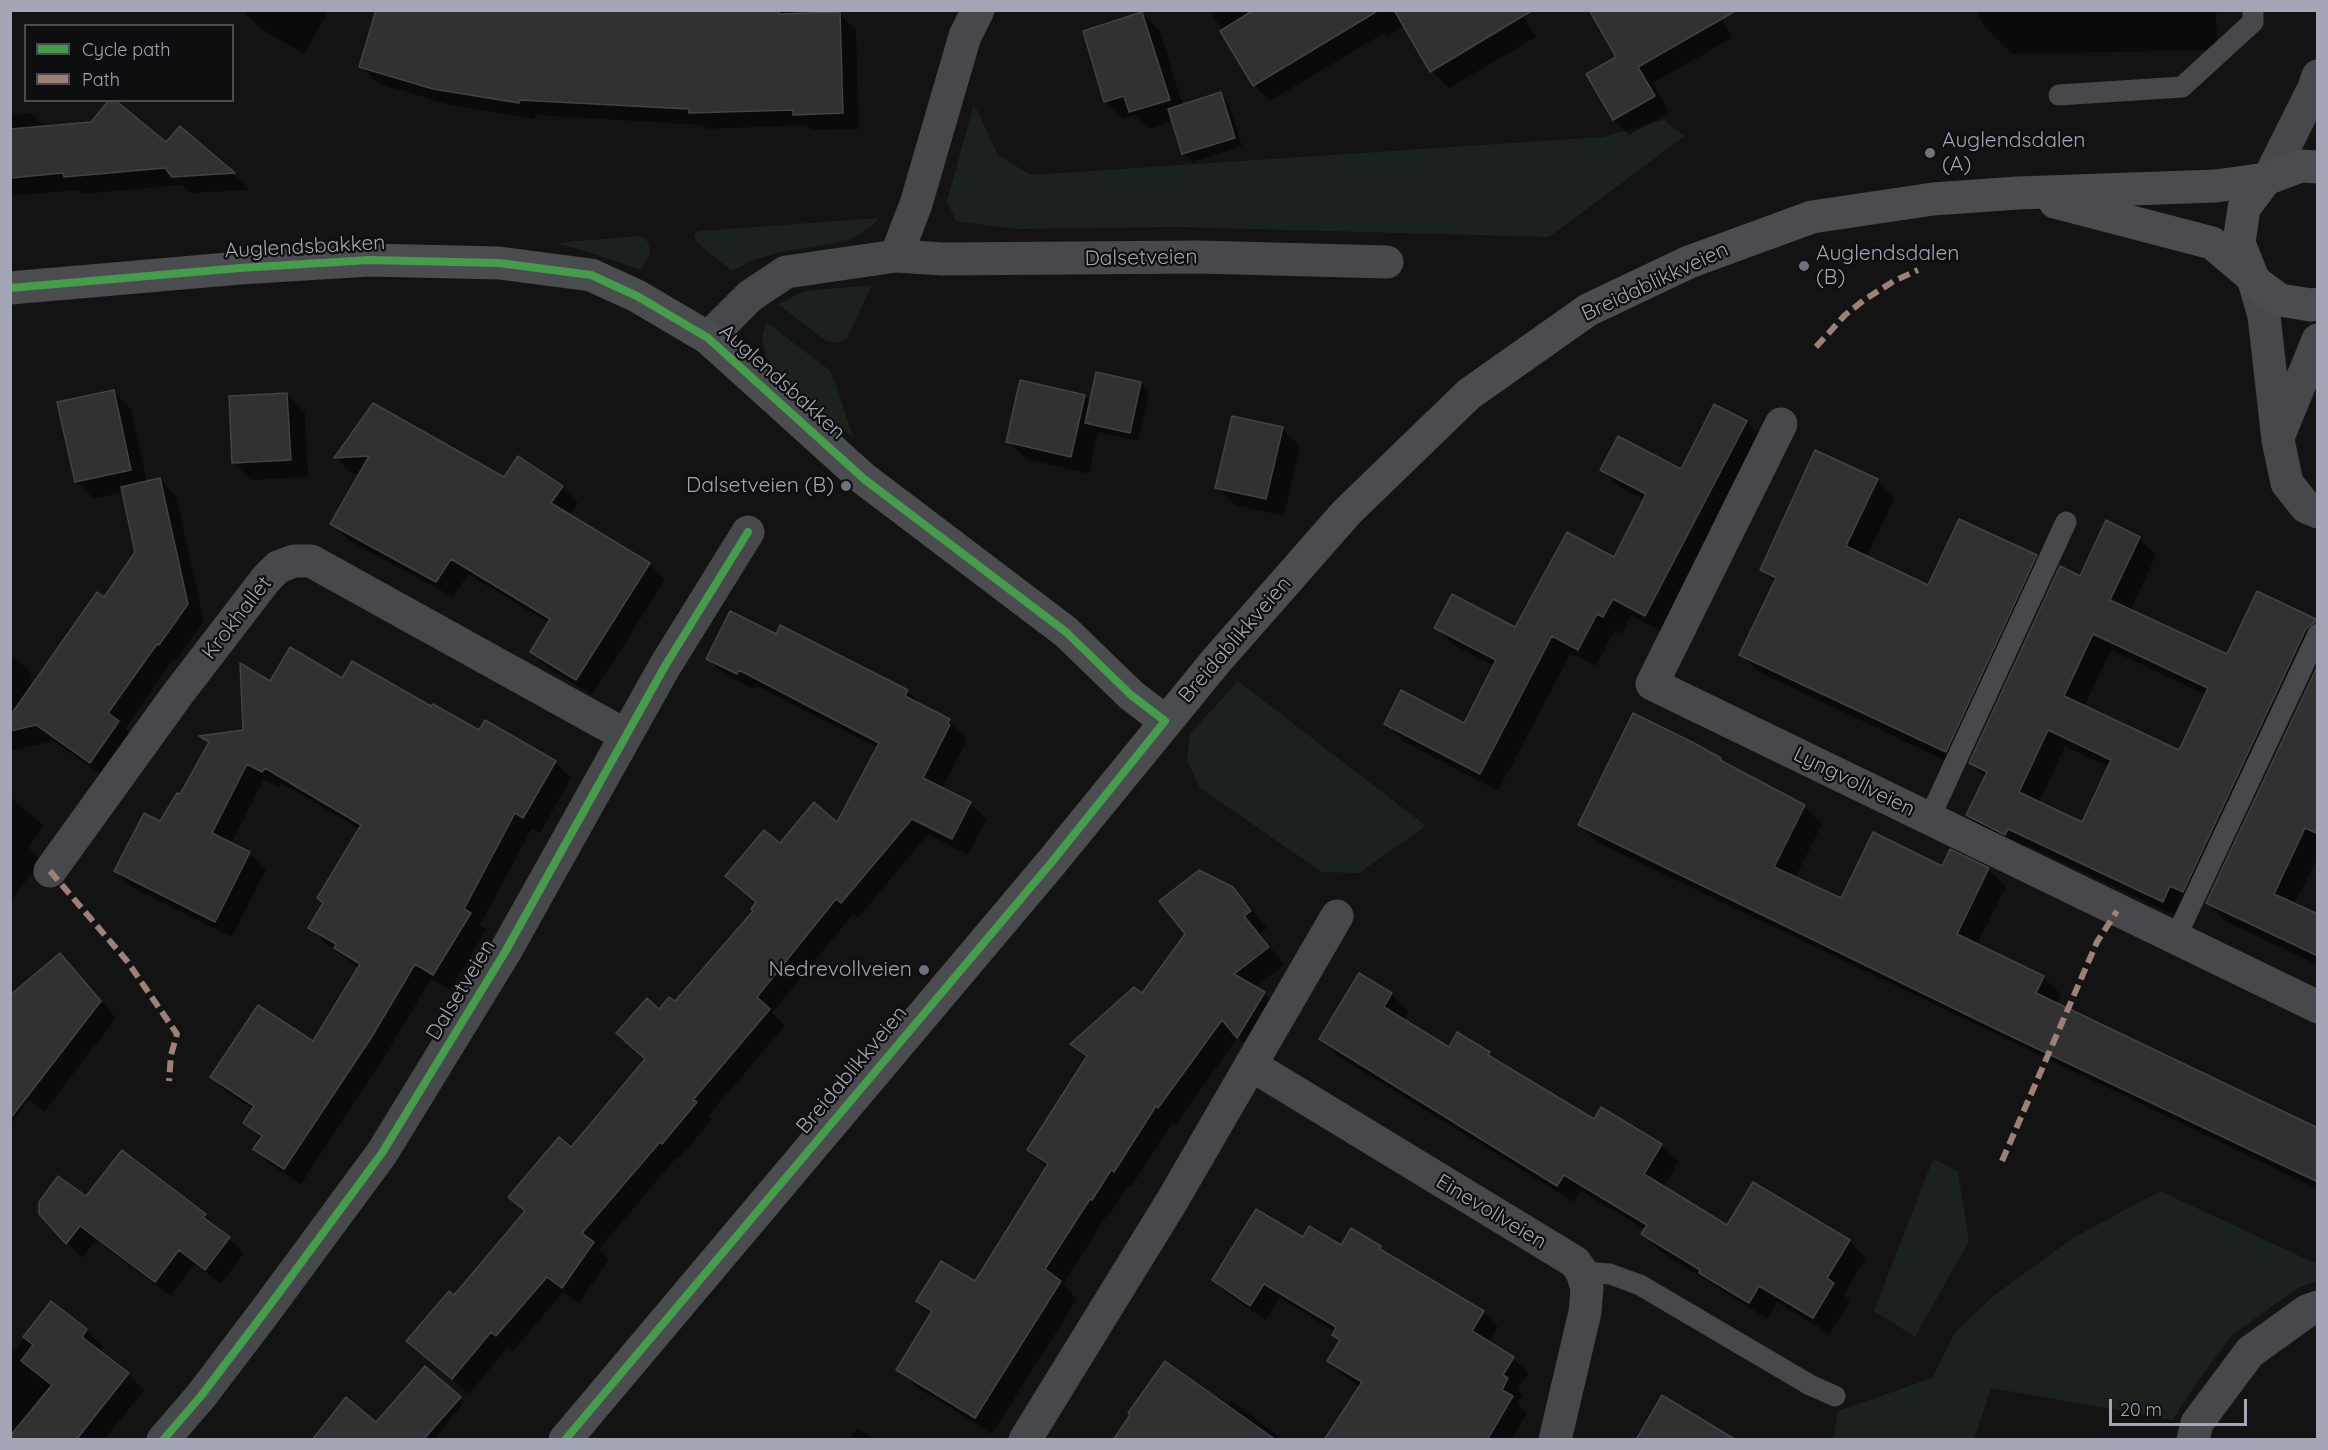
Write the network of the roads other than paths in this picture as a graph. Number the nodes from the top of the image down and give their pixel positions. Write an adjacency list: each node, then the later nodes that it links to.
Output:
1 (978, 10): 8 (street)
2 (2253, 10): 4 (lane)
3 (2318, 76): 6 (street)
4 (2059, 95)
5 (2318, 167): 6 (main road, Breidablikkveien)
6 (2268, 178): 7 (main road, Breidablikkveien); 10 (main road)
7 (2018, 193): 10 (main road, Breidablikkveien); 21 (main road, Breidablikkveien)
8 (896, 256): 9 (street, Dalsetveien); 13 (street, Dalsetveien)
9 (1387, 262)
10 (2253, 279): 12 (main road, Breidablikkveien); 16 (street)
11 (10, 288): 13 (main road, Auglendsbakken)
12 (2318, 304)
13 (708, 338): 21 (main road, Auglendsbakken)
14 (2318, 340): 16 (street)
15 (1781, 424): 23 (street, Lyngvollveien)
16 (2278, 440): 17 (street)
17 (2318, 512)
18 (2066, 522): 23 (lane)
19 (748, 532): 22 (street, Dalsetveien)
20 (2318, 634): 26 (lane)
21 (1165, 722): 33 (main road, Breidablikkveien)
22 (625, 735): 24 (street, Krokhallet); 32 (street, Dalsetveien)
23 (1929, 819): 26 (street, Lyngvollveien)
24 (50, 871)
25 (1337, 916): 28 (street)
26 (2175, 939): 27 (street, Lyngvollveien)
27 (2318, 1007)
28 (1251, 1065): 29 (street, Einevollveien); 34 (street)
29 (1582, 1272): 31 (lane); 35 (street)
30 (2318, 1307): 36 (street)
31 (1835, 1396)
32 (163, 1440)
33 (565, 1440)
34 (1025, 1440)
35 (1555, 1440)
36 (2193, 1440)

